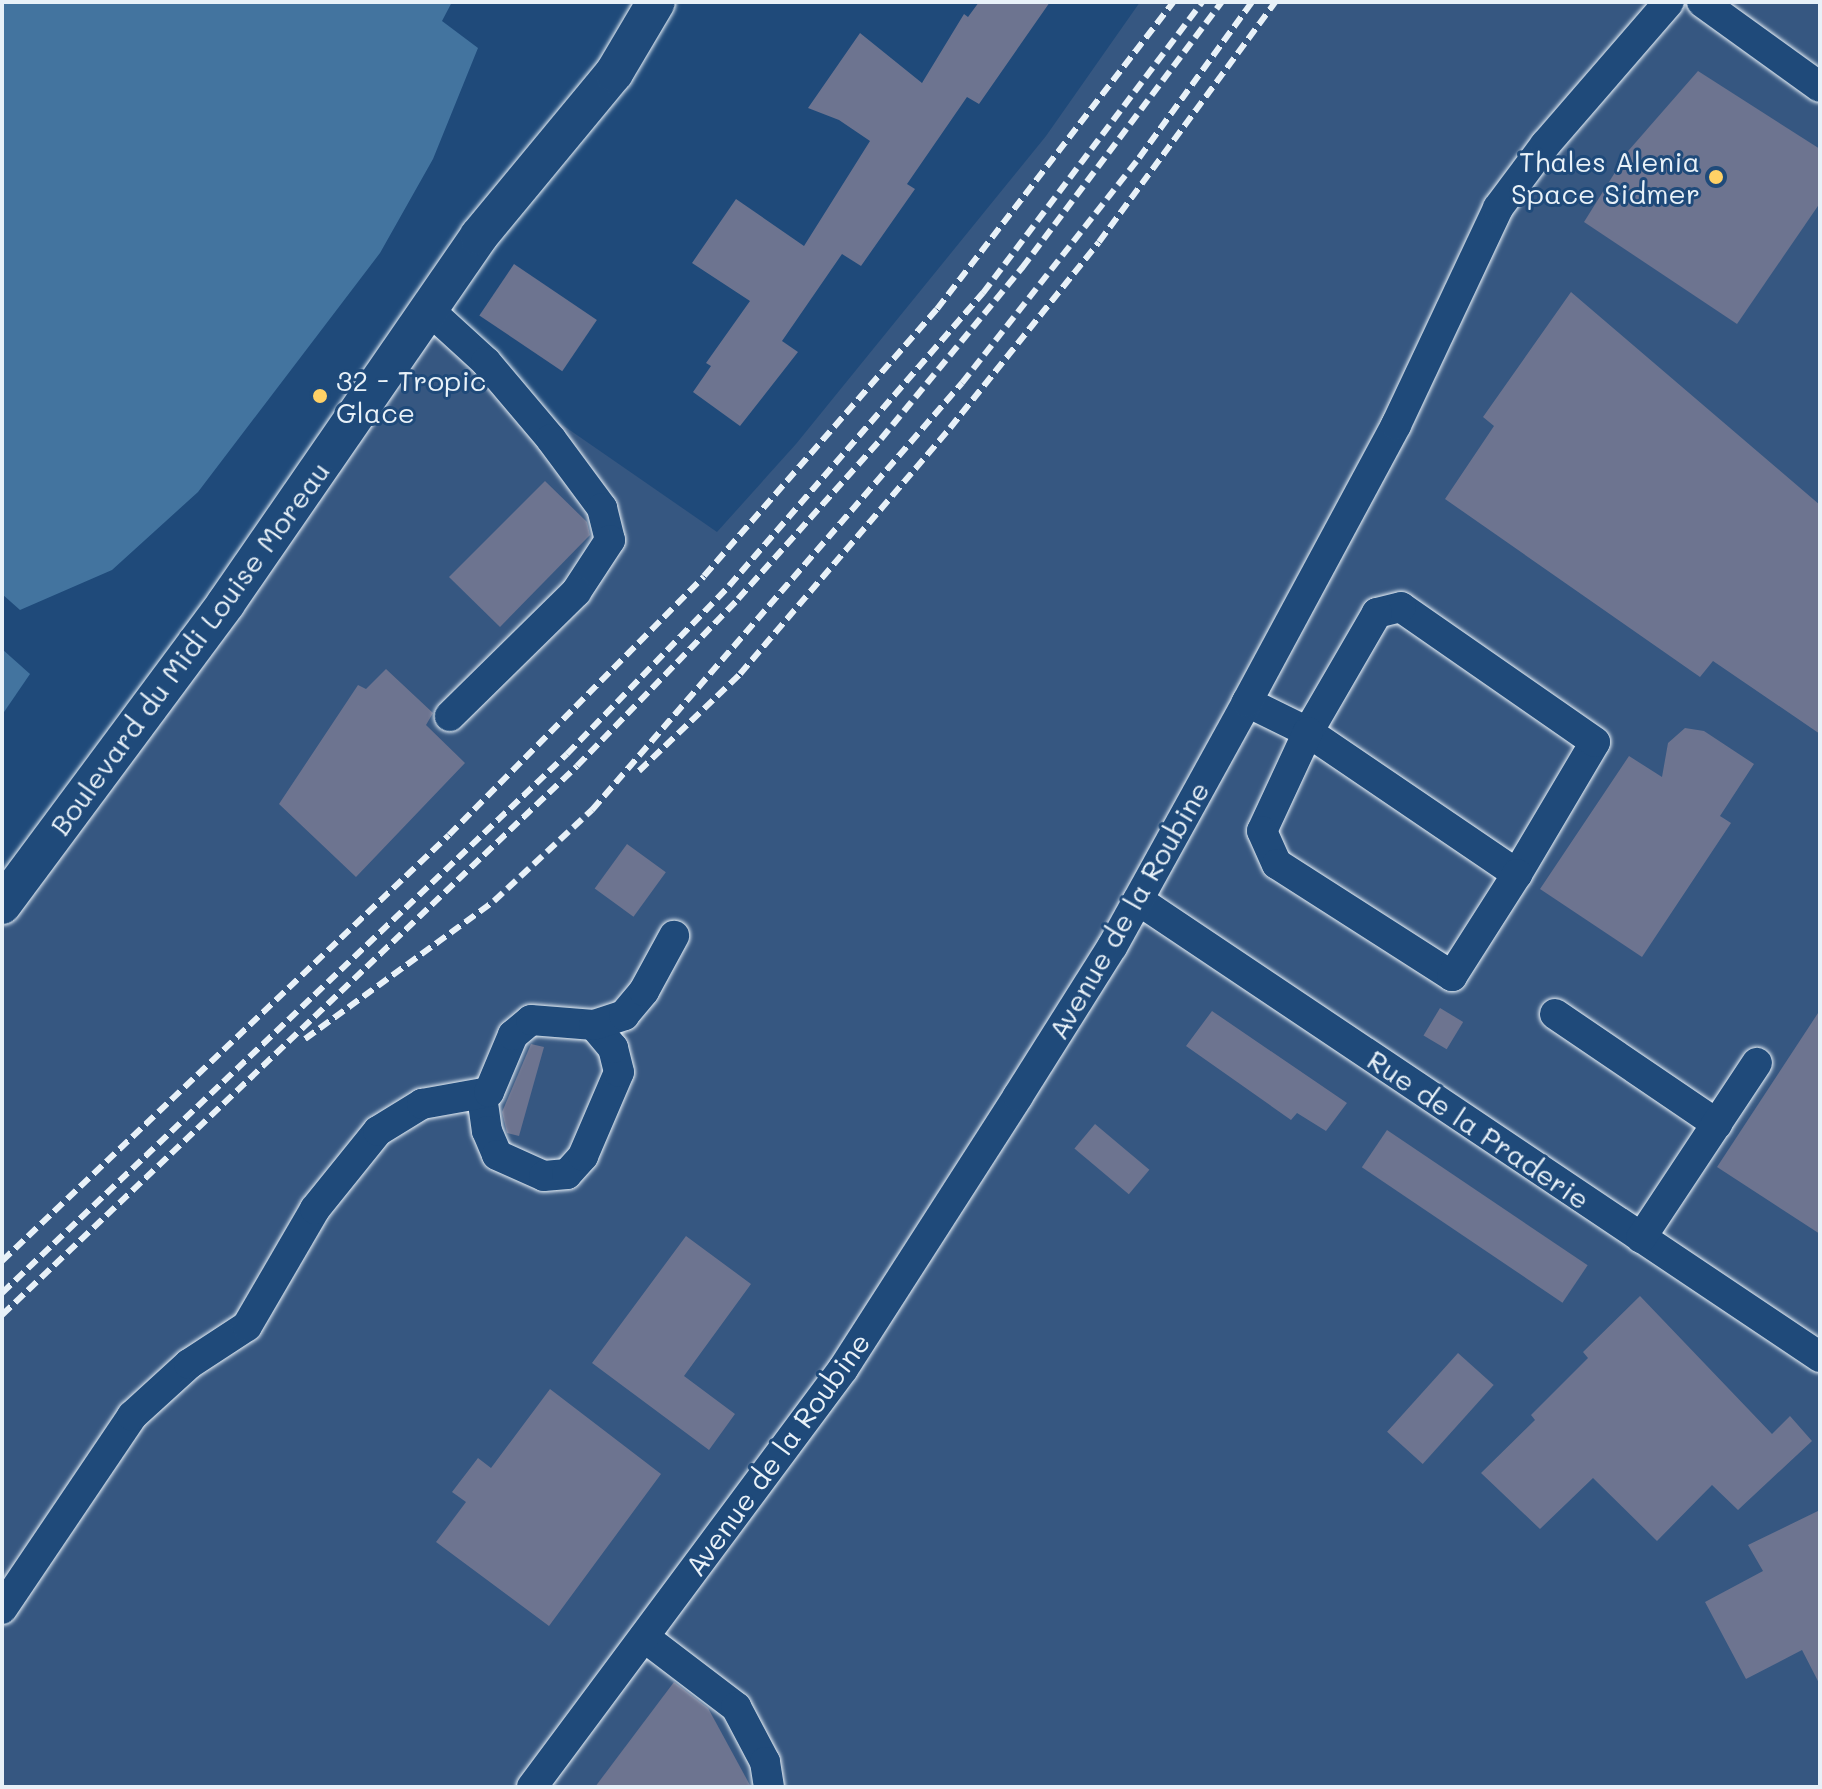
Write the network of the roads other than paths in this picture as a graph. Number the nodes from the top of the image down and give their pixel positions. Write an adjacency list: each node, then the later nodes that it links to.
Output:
1 (656, 2): 5 (main road, Boulevard du Midi Louise Moreau)
2 (1669, 2): 6 (street, Avenue de la Roubine)
3 (1702, 2): 4 (street)
4 (1820, 87)
5 (428, 309): 7 (street); 11 (main road, Boulevard du Midi Louise Moreau)
6 (1247, 702): 8 (street); 10 (street, Avenue de la Roubine)
7 (450, 716)
8 (1308, 732): 9 (street); 9 (street); 9 (street)
9 (1517, 874)
10 (1138, 900): 18 (street, Rue de la Praderie); 21 (street, Avenue de la Roubine)
11 (2, 905)
12 (674, 936): 14 (street)
13 (1555, 1014): 17 (street)
14 (594, 1025): 16 (street); 16 (street)
15 (1757, 1063): 17 (street)
16 (482, 1096): 20 (street)
17 (1717, 1124): 18 (street)
18 (1641, 1238): 19 (street, Rue de la Praderie)
19 (1820, 1357)
20 (2, 1609)
21 (644, 1637): 22 (street, Avenue de la Roubine); 23 (street)
22 (532, 1787)
23 (769, 1787)

